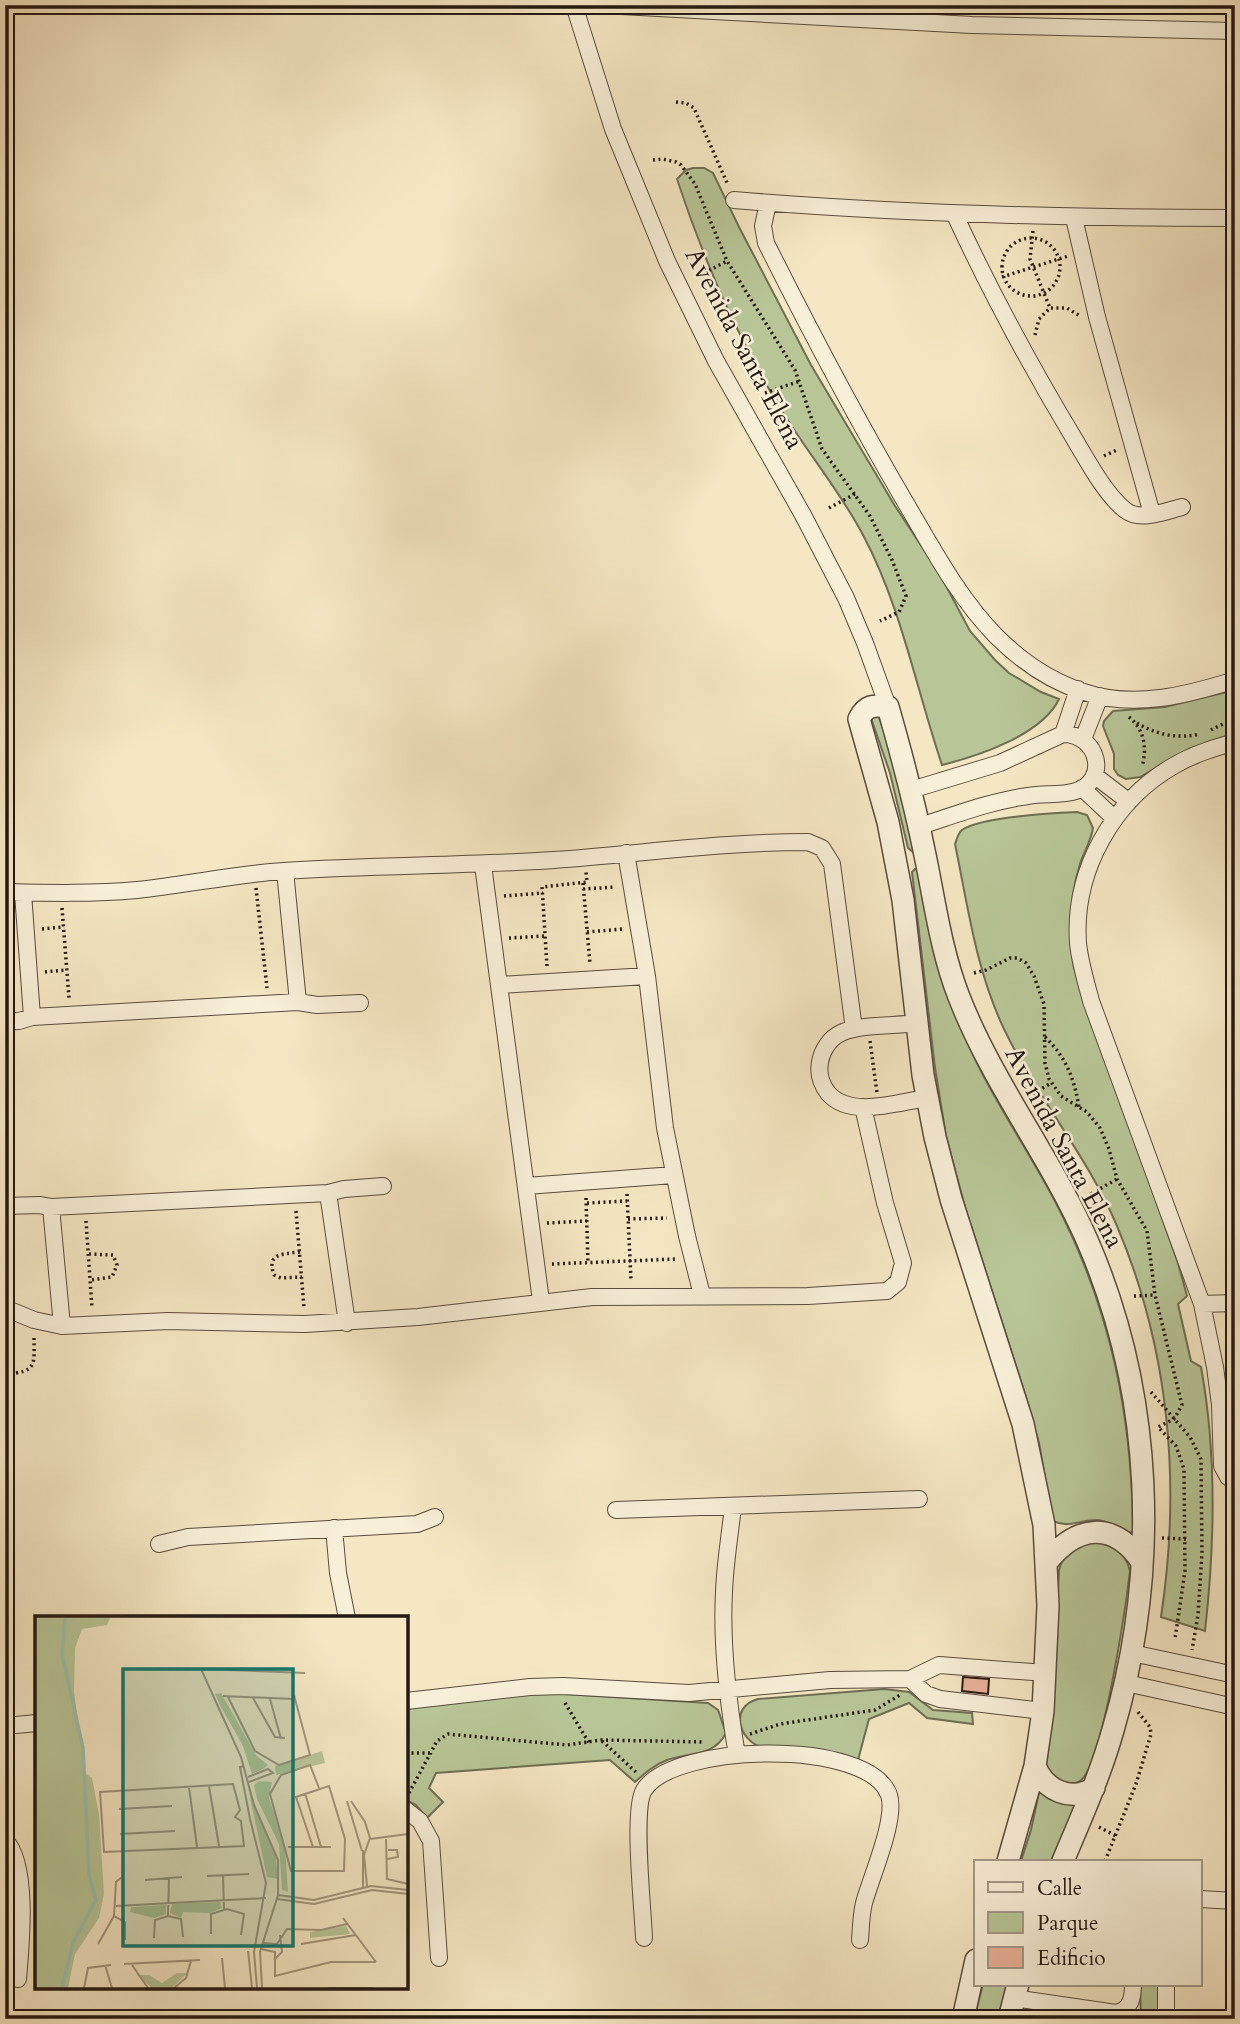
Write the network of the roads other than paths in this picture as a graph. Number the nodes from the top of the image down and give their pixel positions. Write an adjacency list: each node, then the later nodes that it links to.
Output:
1 (574, 5): 14 (street, Avenida Santa Elena)
2 (603, 5): 3 (street)
3 (1235, 31)
4 (734, 200): 5 (street)
5 (768, 203): 6 (street); 12 (street)
6 (954, 213): 7 (street); 10 (street)
7 (1074, 218): 8 (street); 10 (street)
8 (1235, 218)
9 (1182, 507): 10 (street)
10 (1152, 514)
11 (1235, 680): 13 (street)
12 (1078, 690): 13 (street); 15 (street)
13 (1107, 697): 16 (street)
14 (888, 707): 20 (street, Avenida Santa Elena); 35 (street)
15 (1063, 734): 16 (street); 20 (street)
16 (1083, 739): 18 (street)
17 (1235, 742): 21 (street)
18 (1094, 775): 19 (street); 21 (street)
19 (1082, 788): 22 (street); 23 (street)
20 (911, 790): 23 (street, Avenida Santa Elena)
21 (1128, 801): 22 (street)
22 (1114, 818): 48 (street)
23 (920, 826): 60 (street, Avenida Santa Elena)
24 (626, 853): 25 (street); 29 (street); 36 (street)
25 (483, 865): 26 (street); 30 (street)
26 (285, 871): 28 (street); 31 (street)
27 (5, 892): 28 (street)
28 (23, 893): 33 (street)
29 (647, 976): 30 (street); 39 (street)
30 (499, 985): 41 (street)
31 (298, 1002): 32 (street); 33 (street)
32 (360, 1003)
33 (32, 1017): 34 (street)
34 (5, 1022)
35 (917, 1024): 36 (street); 37 (street)
36 (861, 1028): 38 (street)
37 (927, 1098): 38 (street); 59 (street)
38 (871, 1106): 45 (street)
39 (674, 1175): 41 (street); 45 (street)
40 (383, 1186): 42 (street)
41 (526, 1186): 46 (street)
42 (328, 1193): 44 (street); 50 (street)
43 (5, 1206): 44 (street)
44 (51, 1207): 51 (street)
45 (702, 1295): 46 (street)
46 (541, 1301): 50 (street)
47 (1235, 1303): 48 (street)
48 (1202, 1304): 52 (street)
49 (5, 1308): 51 (street)
50 (347, 1323): 51 (street)
51 (62, 1325)
52 (1235, 1482)
53 (919, 1499): 54 (street)
54 (733, 1506): 55 (street); 67 (street)
55 (616, 1510)
56 (435, 1517): 57 (street)
57 (334, 1528): 58 (street); 61 (street)
58 (159, 1544)
59 (1046, 1562): 60 (street); 63 (street)
60 (1142, 1562): 62 (street, Avenida Santa Elena)
61 (348, 1616)
62 (1132, 1653): 64 (street); 66 (street, Avenida Santa Elena)
63 (1046, 1673): 65 (street); 70 (street)
64 (1235, 1675)
65 (910, 1679): 67 (street); 70 (street)
66 (1126, 1683): 69 (street); 75 (street, Avenida Santa Elena)
67 (728, 1690): 68 (street); 73 (street)
68 (408, 1701)
69 (1235, 1707)
70 (1043, 1711): 74 (street)
71 (35, 1723): 72 (street)
72 (5, 1726)
73 (736, 1748): 82 (street); 83 (street)
74 (1035, 1766): 75 (street); 78 (street)
75 (1094, 1788): 79 (street, Avenida Santa Elena)
76 (408, 1812): 84 (street)
77 (5, 1840): 86 (street)
78 (1008, 1860)
79 (1063, 1860)
80 (1202, 1899): 81 (street)
81 (1235, 1901)
82 (644, 1938)
83 (860, 1940)
84 (439, 1958)
85 (974, 1969): 90 (street)
86 (19, 1979)
87 (1133, 1986): 89 (street)
88 (1166, 1986): 91 (street)
89 (1014, 2000)
90 (963, 2019)
91 (1166, 2019)

